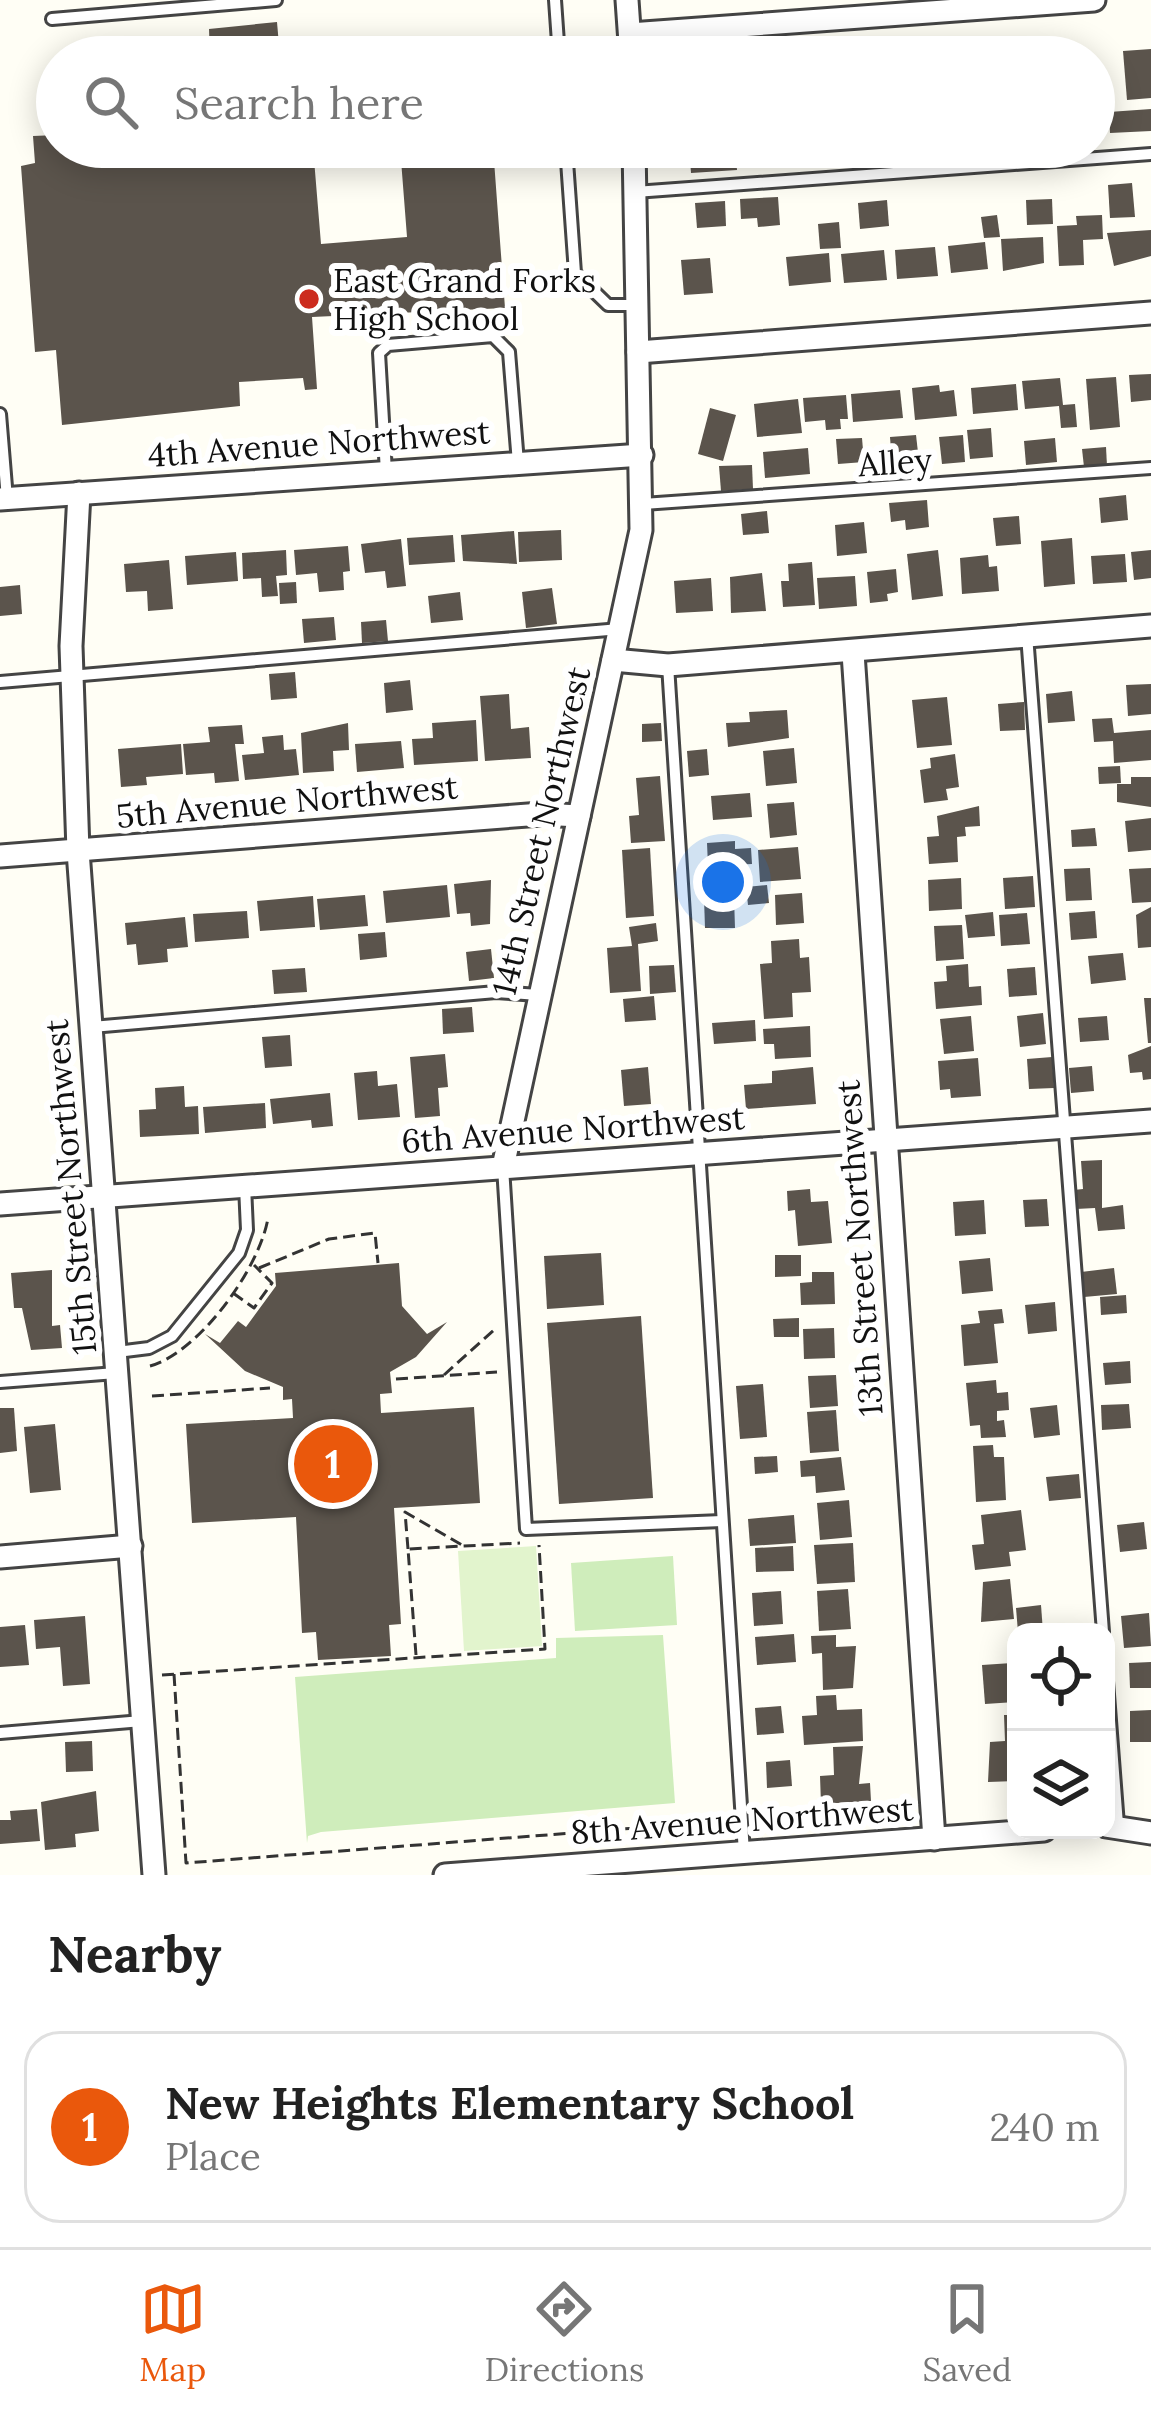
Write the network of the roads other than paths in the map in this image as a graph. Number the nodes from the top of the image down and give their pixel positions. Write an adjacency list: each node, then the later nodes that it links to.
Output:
1 (276, 0): 6 (lane)
2 (555, 0): 8 (lane)
3 (627, 0): 7 (street)
4 (1094, 0): 5 (street)
5 (1041, 2): 7 (street)
6 (52, 19)
7 (630, 34)
8 (558, 36)
9 (1151, 154): 10 (lane)
10 (1115, 157)
11 (568, 168): 15 (lane)
12 (634, 168): 14 (street, 14th Street Northwest)
13 (961, 168): 14 (lane)
14 (635, 192): 15 (street, 14th Street Northwest)
15 (637, 305): 17 (street, 14th Street Northwest)
16 (1151, 313): 17 (street)
17 (638, 352): 19 (street, 14th Street Northwest)
18 (0, 414): 24 (lane)
19 (642, 455): 20 (street, 4th Avenue Northwest); 25 (street, 14th Street Northwest)
20 (518, 463): 22 (street, 4th Avenue Northwest); 22 (lane)
21 (1151, 469): 25 (lane, Alley)
22 (386, 472): 23 (street, 4th Avenue Northwest)
23 (79, 493): 24 (street, 4th Avenue Northwest); 32 (street, 15th Street Northwest)
24 (3, 499)
25 (643, 503): 27 (street, 14th Street Northwest)
26 (1151, 626): 28 (street)
27 (620, 629): 30 (street, 14th Street Northwest); 32 (lane)
28 (1027, 635): 29 (street); 40 (lane)
29 (853, 652): 31 (street); 41 (street, 13th Street Northwest)
30 (613, 660): 31 (street); 34 (street, 14th Street Northwest)
31 (668, 665): 42 (lane)
32 (71, 676): 33 (lane); 35 (street, 15th Street Northwest)
33 (0, 682)
34 (579, 816): 35 (street, 5th Avenue Northwest); 37 (street, 14th Street Northwest)
35 (78, 851): 36 (street, 5th Avenue Northwest); 38 (street, 15th Street Northwest)
36 (0, 856)
37 (538, 995): 38 (lane); 43 (street, 14th Street Northwest)
38 (90, 1027): 45 (street, 15th Street Northwest)
39 (1151, 1121): 40 (street, 6th Avenue Northwest)
40 (1066, 1128): 41 (street, 6th Avenue Northwest); 52 (lane)
41 (884, 1141): 42 (street, 6th Avenue Northwest); 58 (street, 13th Street Northwest)
42 (697, 1153): 43 (street, 6th Avenue Northwest); 49 (lane)
43 (503, 1167): 44 (street, 6th Avenue Northwest); 49 (lane, 14th Street Northwest)
44 (245, 1186): 45 (street, 6th Avenue Northwest); 47 (lane)
45 (104, 1196): 46 (street, 6th Avenue Northwest); 47 (street, 15th Street Northwest)
46 (0, 1204)
47 (117, 1363): 48 (lane); 50 (street, 15th Street Northwest)
48 (0, 1382)
49 (722, 1521): 59 (lane)
50 (131, 1546): 51 (street); 53 (street, 15th Street Northwest)
51 (0, 1557)
52 (1102, 1623)
53 (145, 1720): 54 (lane); 60 (street, 15th Street Northwest)
54 (0, 1733)
55 (1115, 1826): 57 (street)
56 (1007, 1833): 58 (street, 8th Avenue Northwest)
57 (1151, 1833)
58 (934, 1839): 59 (street, 8th Avenue Northwest)
59 (744, 1852): 61 (street, 8th Avenue Northwest)
60 (154, 1875)
61 (445, 1875)

